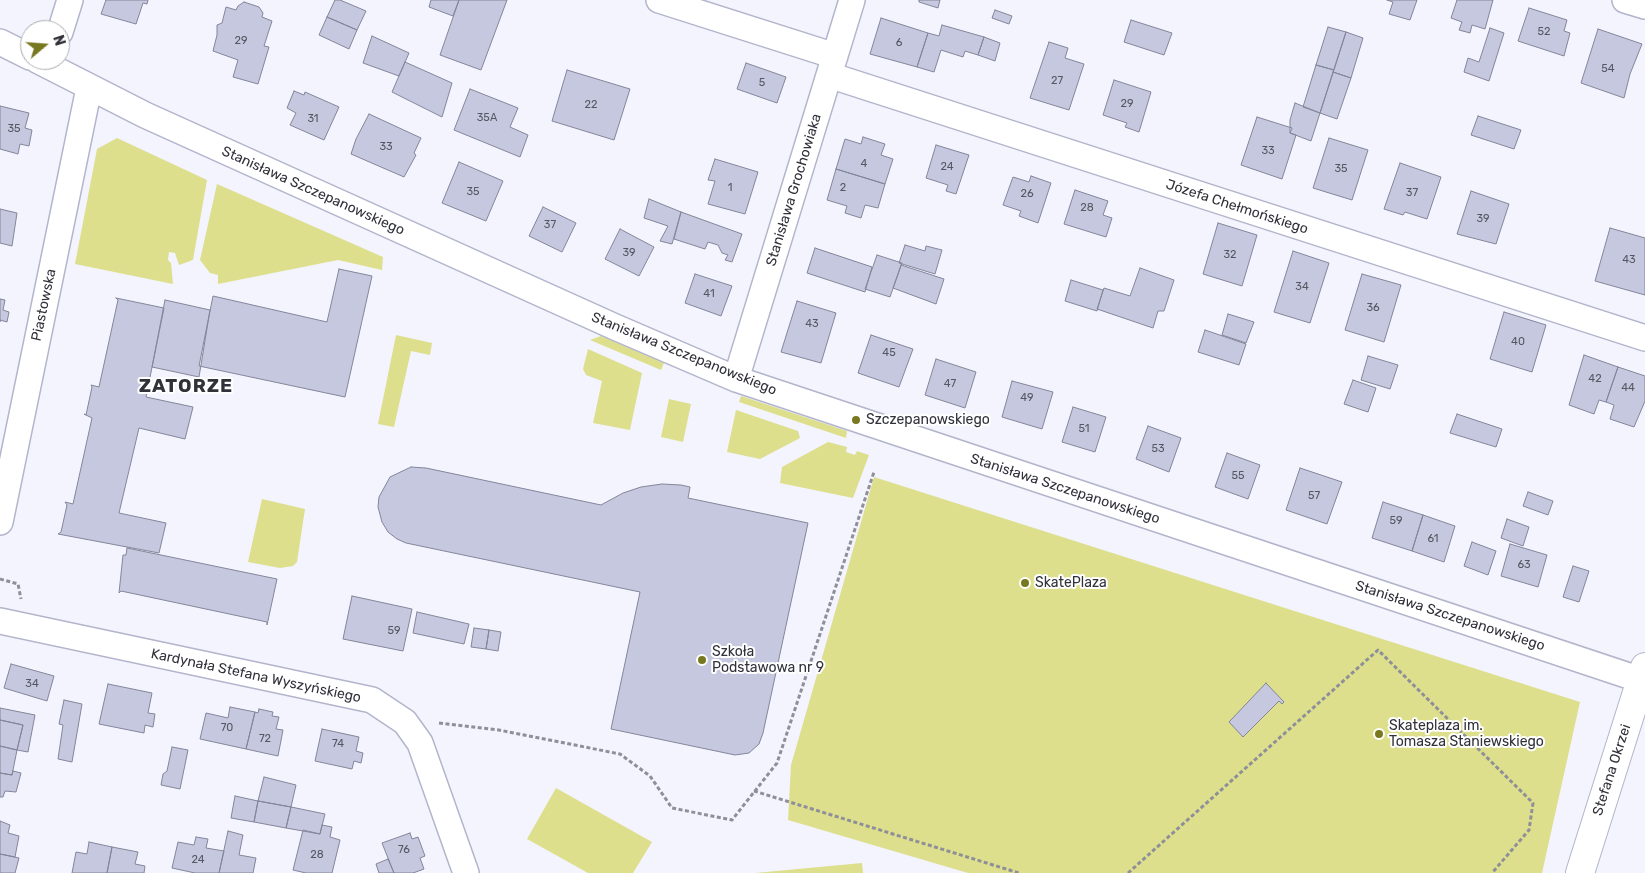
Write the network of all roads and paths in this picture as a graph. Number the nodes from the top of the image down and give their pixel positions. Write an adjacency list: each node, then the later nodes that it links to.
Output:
1 (70, 0): 6 (street)
2 (660, 0): 9 (street, Józefa Chełmońskiego)
3 (852, 0): 9 (street, Stanisława Grochowiaka)
4 (1625, 0): 5 (street)
5 (1645, 6)
6 (64, 20)
7 (0, 42): 8 (street, Stanisława Szczepanowskiego)
8 (20, 51)
9 (832, 66): 12 (street, Józefa Chełmońskiego); 13 (street, Stanisława Grochowiaka)
10 (58, 70): 11 (street, Stanisława Szczepanowskiego)
11 (89, 88): 13 (street, Stanisława Szczepanowskiego); 15 (street, Piastowska)
12 (1645, 338)
13 (736, 379): 19 (street, Stanisława Szczepanowskiego)
14 (874, 472): 21 (path)
15 (0, 522)
16 (0, 579): 17 (path)
17 (18, 584)
18 (0, 621): 22 (street, Kardynała Stefana Wyszyńskiego)
19 (1643, 674): 26 (street, Stefana Okrzei)
20 (436, 723): 21 (path)
21 (754, 791): 23 (path)
22 (466, 873)
23 (1019, 873)
24 (1128, 873): 25 (path)
25 (1492, 873)
26 (1580, 873)

